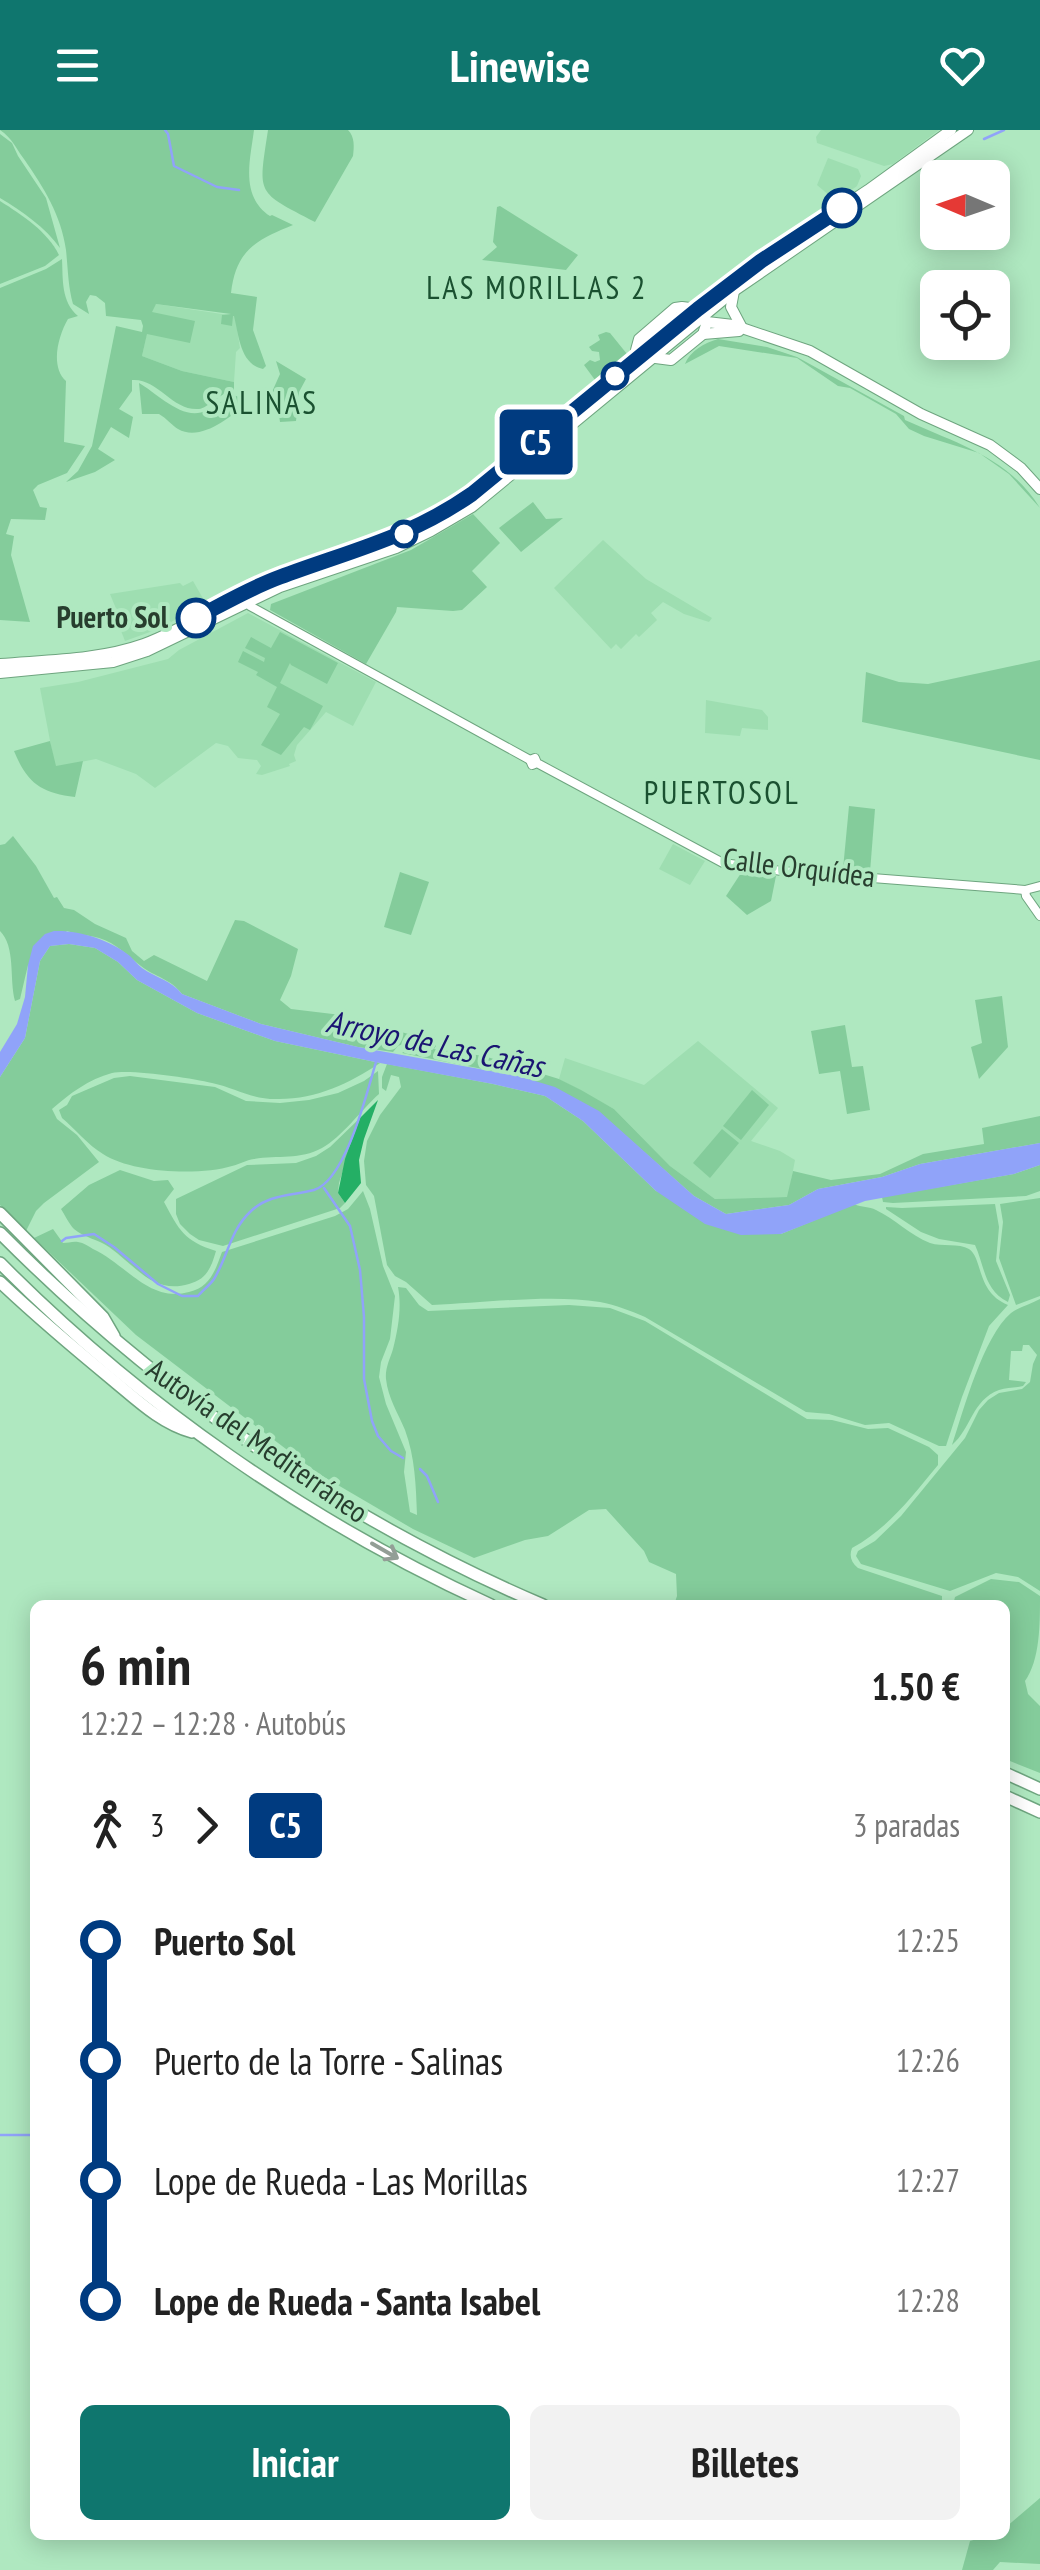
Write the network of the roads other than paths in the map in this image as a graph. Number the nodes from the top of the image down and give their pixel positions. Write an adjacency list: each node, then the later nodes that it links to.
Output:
1 (951, 130): 4 (main road)
2 (968, 130): 3 (main road)
3 (734, 291): 4 (main road); 5 (main road)
4 (703, 320): 5 (main road); 6 (main road); 6 (main road); 6 (main road)
5 (745, 330): 7 (main road)
6 (646, 357): 8 (main road); 9 (main road)
7 (1040, 489)
8 (227, 601): 9 (main road); 10 (main road)
9 (246, 605): 11 (main road); 12 (main road); 14 (street, Calle Orquídea)
10 (0, 664)
11 (121, 666)
12 (0, 673)
13 (1040, 886): 14 (street, Calle Orquídea)
14 (1025, 890): 15 (street)
15 (1040, 916)
16 (0, 1214): 20 (highway)
17 (0, 1233): 20 (highway, Autovía del Mediterráneo)
18 (0, 1263): 21 (highway, Autovía del Mediterráneo)
19 (0, 1282): 21 (highway)
20 (119, 1344): 23 (highway, Autovía del Mediterráneo)
21 (198, 1434): 22 (highway, Autovía del Mediterráneo, one-way to 22)
22 (481, 1600)
23 (532, 1600)
24 (1010, 1775): 25 (highway)
25 (1040, 1788)
26 (1010, 1798): 27 (highway)
27 (1040, 1812)

